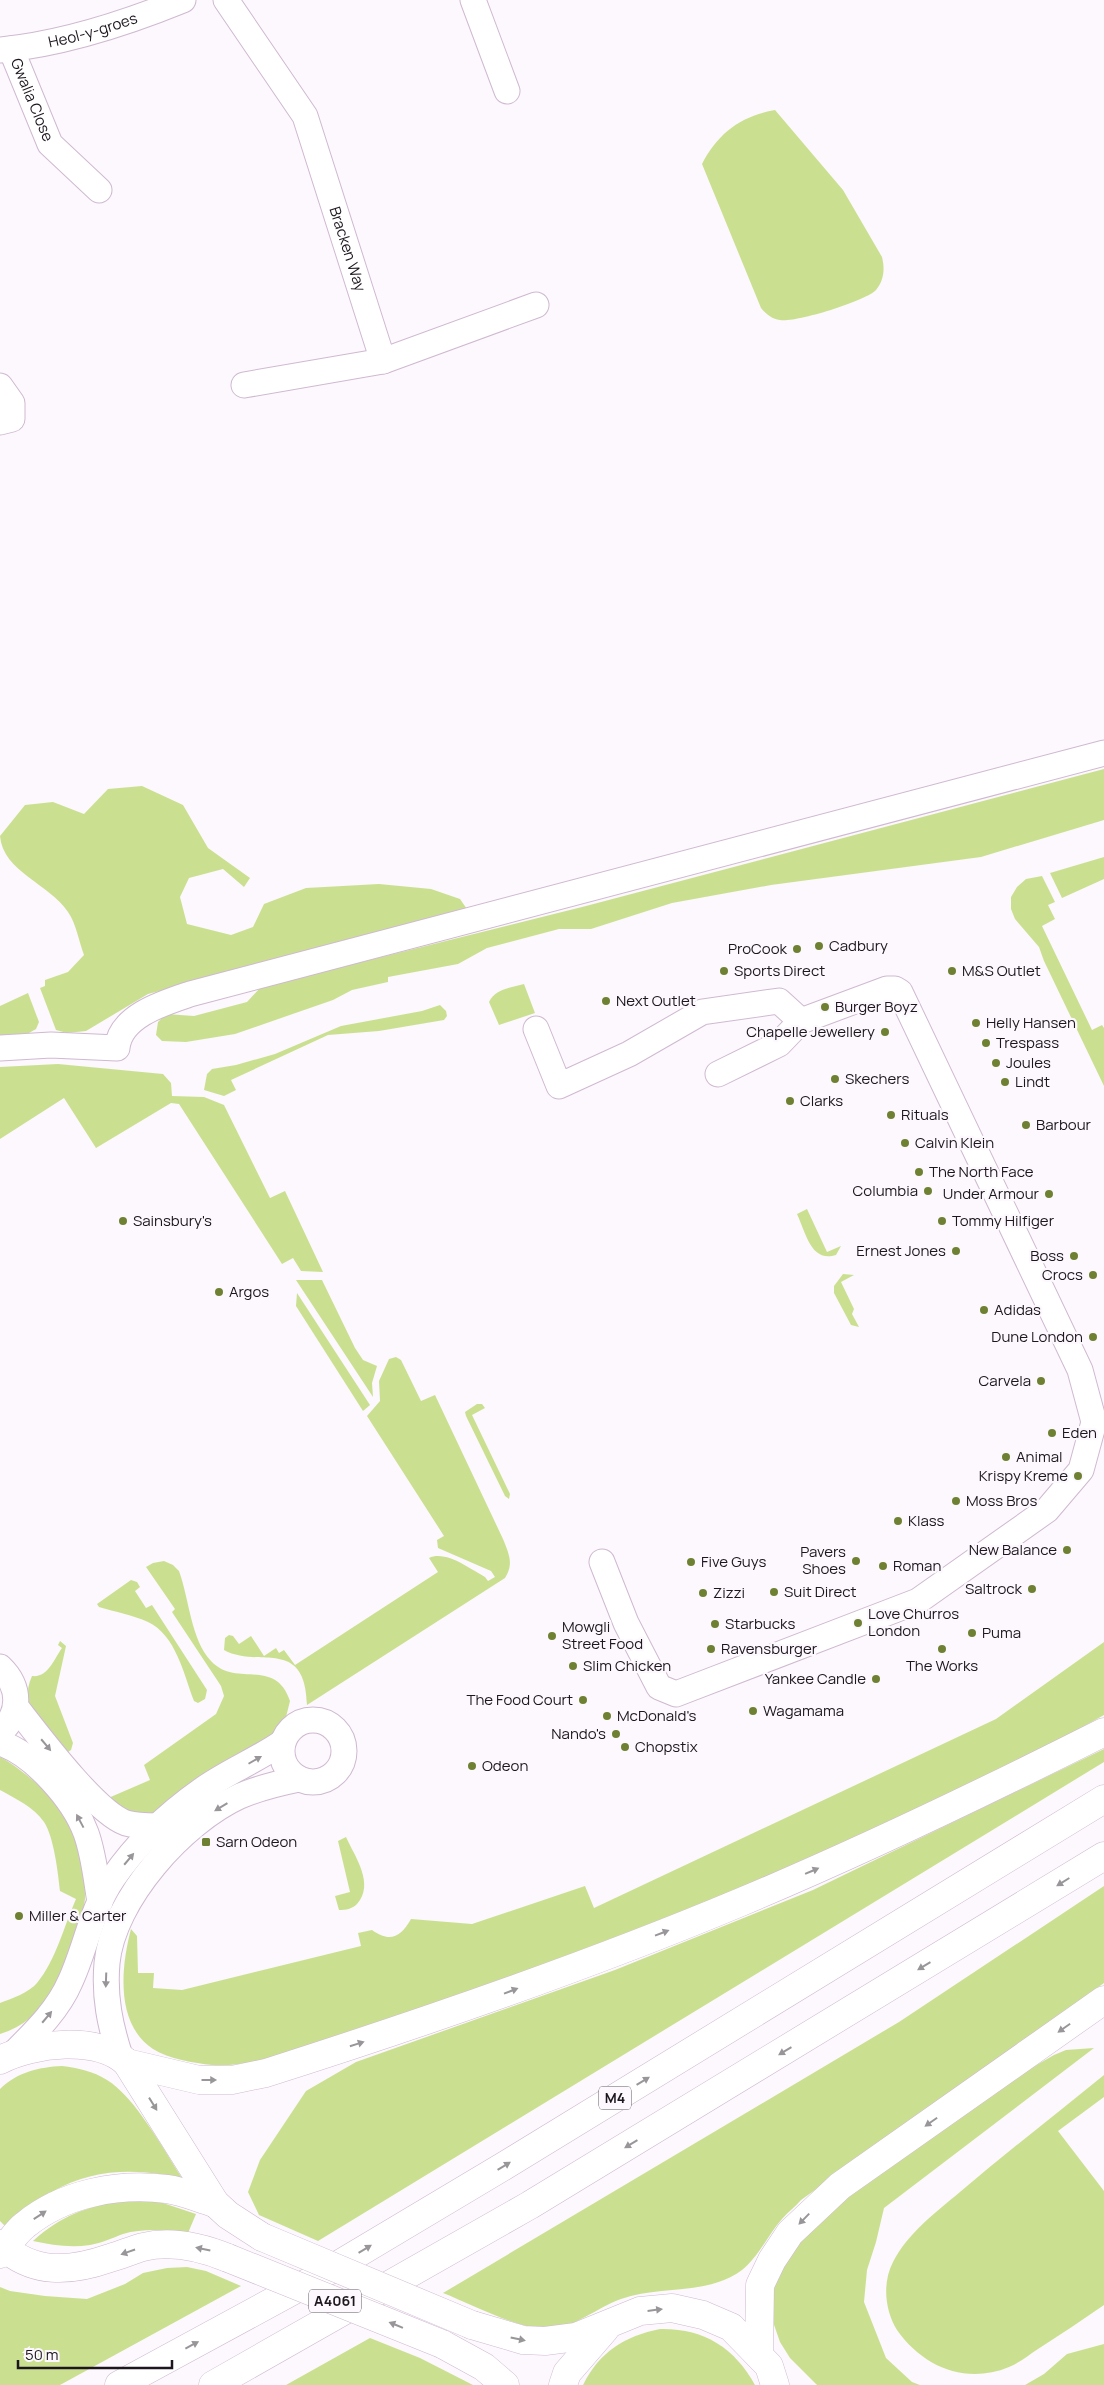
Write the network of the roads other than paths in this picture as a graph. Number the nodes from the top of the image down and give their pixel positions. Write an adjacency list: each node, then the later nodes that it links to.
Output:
1 (183, 0): 4 (street, Heol-y-groes)
2 (226, 0): 9 (street, Bracken Way)
3 (473, 0): 6 (street)
4 (133, 11): 5 (street, Heol-y-groes)
5 (6, 49): 7 (street, Gwalia Close)
6 (507, 91)
7 (99, 190)
8 (536, 306): 9 (street)
9 (383, 361): 10 (street)
10 (244, 385)
11 (0, 386): 12 (street)
12 (0, 422)
13 (1104, 753): 16 (street)
14 (801, 1021): 15 (street); 17 (street); 18 (street)
15 (536, 1029)
16 (0, 1048)
17 (718, 1074)
18 (602, 1562)
19 (0, 1667): 20 (street)
20 (16, 1707): 22 (street); 27 (street, one-way to 27)
21 (1104, 1732): 32 (main road, one-way to 21)
22 (0, 1733)
23 (283, 1742): 25 (street); 25 (street); 27 (street, one-way to 23)
24 (0, 1743): 29 (street, one-way to 24)
25 (299, 1779): 32 (street, one-way to 32)
26 (1104, 1799): 37 (main road, M4, one-way to 26)
27 (157, 1826): 29 (street, one-way to 27)
28 (1104, 1856): 38 (main road, one-way to 38)
29 (100, 1902): 31 (street, one-way to 29)
30 (1104, 2000): 36 (main road, one-way to 36)
31 (7, 2057): 32 (main road)
32 (124, 2060): 33 (main road, A4061, one-way to 33)
33 (215, 2203): 34 (main road, one-way to 33); 35 (main road, A4061, one-way to 35, bridge)
34 (1, 2249): 39 (main road, A4061, one-way to 34, bridge)
35 (609, 2325): 36 (main road, A4061, one-way to 36); 40 (main road, A4061)
36 (768, 2368): 41 (main road)
37 (119, 2385)
38 (213, 2385)
39 (505, 2385)
40 (563, 2385)
41 (792, 2385)

